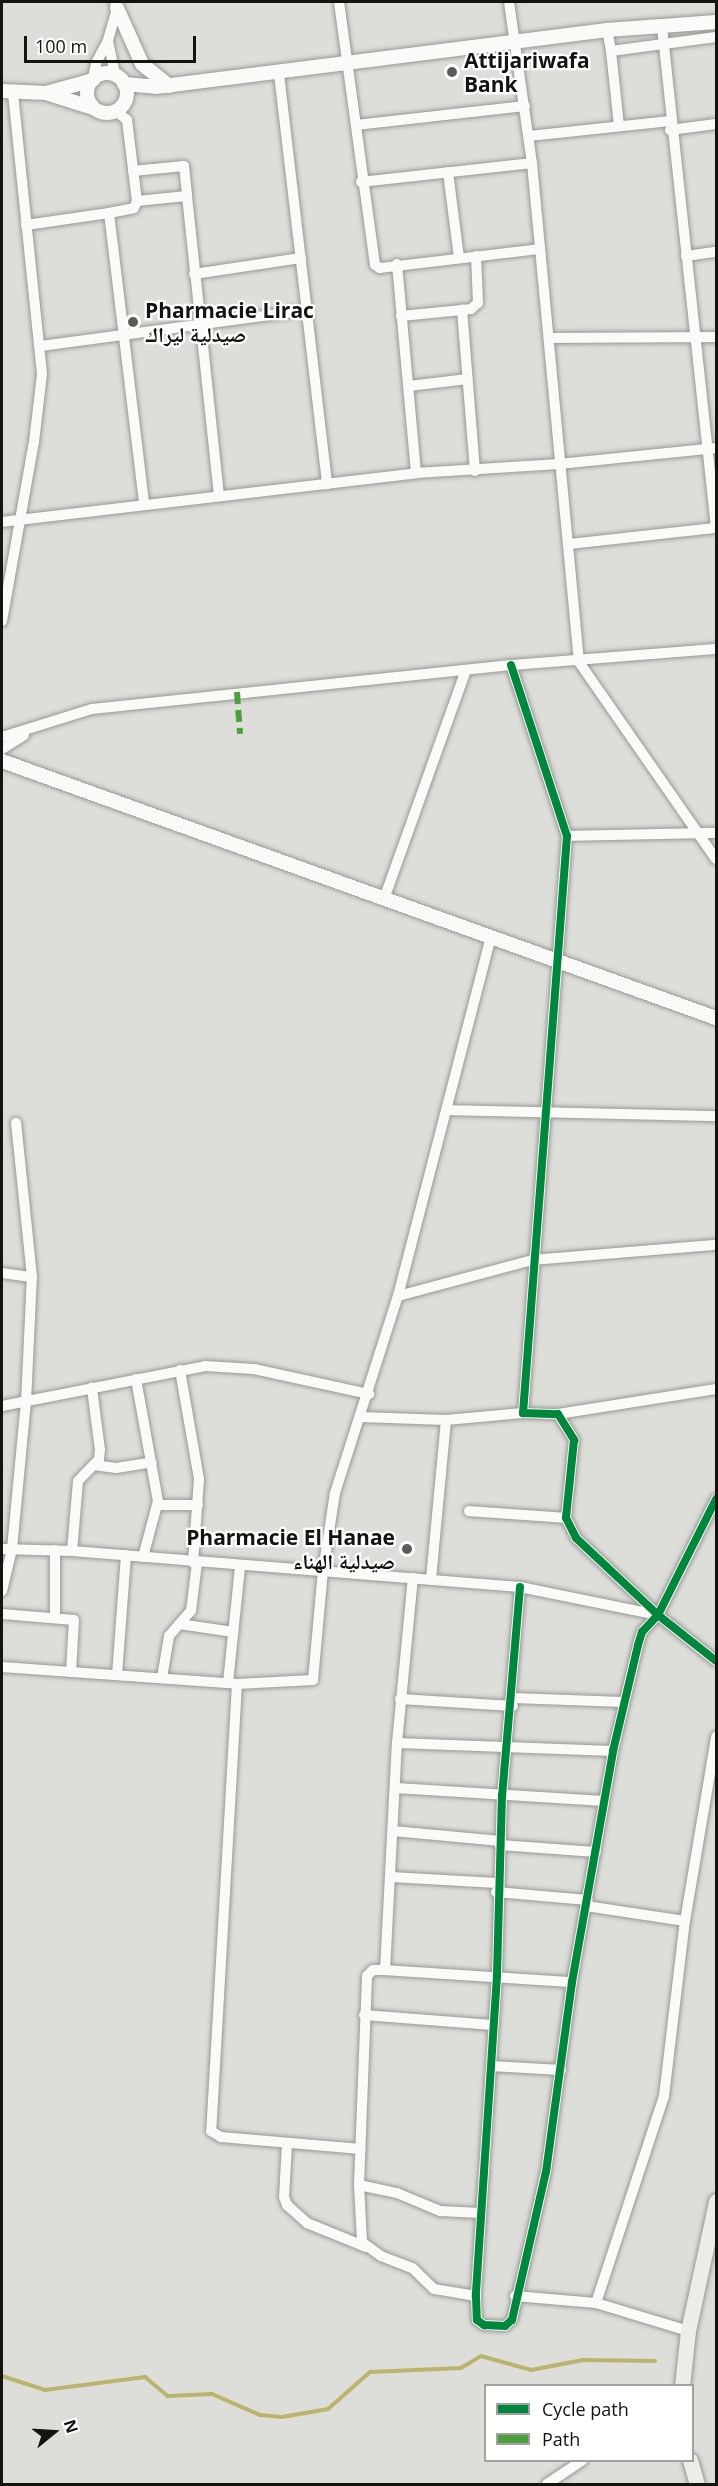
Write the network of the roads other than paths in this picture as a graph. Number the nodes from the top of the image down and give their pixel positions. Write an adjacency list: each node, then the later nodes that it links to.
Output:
1 (339, 2): 12 (street)
2 (509, 2): 9 (street)
3 (116, 5): 8 (street); 16 (main road)
4 (717, 22): 5 (main road)
5 (662, 27): 6 (main road); 10 (street)
6 (608, 30): 9 (main road); 11 (street)
7 (717, 37): 10 (street)
8 (108, 40): 14 (street); 15 (street)
9 (517, 44): 12 (main road); 19 (street)
10 (662, 44): 11 (street); 24 (street)
11 (611, 51): 25 (street)
12 (348, 65): 13 (main road); 23 (street)
13 (279, 74): 16 (main road); 39 (street)
14 (93, 80): 15 (main road); 18 (main road); 20 (main road)
15 (120, 80): 16 (main road); 21 (main road)
16 (163, 87): 21 (main road)
17 (7, 91): 18 (main road); 34 (street)
18 (46, 93): 20 (main road)
19 (525, 106): 23 (street); 26 (street)
20 (93, 108): 21 (main road)
21 (119, 109): 28 (street)
22 (717, 124): 24 (street)
23 (356, 125): 30 (street)
24 (670, 125): 25 (street); 38 (street)
25 (619, 126): 26 (street)
26 (529, 136): 27 (street)
27 (532, 163): 29 (street); 35 (street)
28 (133, 171): 31 (street); 32 (street)
29 (448, 172): 30 (street); 40 (street)
30 (361, 182): 41 (street)
31 (187, 196): 32 (street); 42 (street)
32 (137, 201): 33 (street)
33 (109, 213): 34 (street); 47 (street)
34 (26, 225): 51 (street)
35 (540, 249): 37 (street); 50 (street)
36 (717, 252): 38 (street)
37 (476, 256): 40 (street); 43 (street)
38 (686, 256): 48 (street)
39 (301, 258): 42 (street); 44 (street)
40 (459, 258): 41 (street)
41 (397, 264): 45 (street)
42 (194, 274): 46 (street)
43 (462, 309): 45 (street); 52 (street)
44 (307, 310): 46 (street); 58 (street)
45 (401, 316): 53 (street)
46 (200, 323): 47 (street); 59 (street)
47 (125, 333): 51 (street); 60 (street)
48 (694, 335): 49 (street); 50 (street); 54 (street)
49 (717, 337)
50 (549, 338): 55 (street)
51 (41, 346): 61 (street)
52 (468, 379): 53 (street); 56 (street)
53 (409, 386): 57 (street)
54 (712, 448): 55 (street); 63 (street)
55 (559, 464): 56 (street); 64 (street)
56 (475, 471): 57 (street)
57 (416, 473): 58 (street)
58 (327, 484): 59 (street)
59 (219, 496): 60 (street)
60 (144, 504): 61 (street)
61 (20, 519): 62 (street); 65 (street)
62 (2, 522)
63 (717, 528): 64 (street)
64 (570, 544): 67 (street)
65 (2, 621)
66 (717, 649): 67 (street)
67 (579, 662): 68 (street); 77 (street)
68 (510, 665): 69 (street); 78 (street)
69 (466, 670): 70 (street); 80 (street)
70 (33, 729): 71 (street); 72 (street)
71 (2, 737)
72 (2, 749)
73 (2, 761): 75 (main road)
74 (2, 772): 75 (main road)
75 (37, 773): 80 (main road)
76 (717, 833): 77 (street)
77 (699, 834): 78 (street); 79 (street)
78 (567, 836): 82 (street)
79 (717, 859)
80 (384, 899): 81 (main road)
81 (491, 937): 82 (main road); 84 (street)
82 (556, 961): 83 (main road); 85 (street)
83 (717, 1018)
84 (448, 1110): 85 (street); 92 (street)
85 (544, 1114): 86 (street); 89 (street)
86 (717, 1116)
87 (16, 1123): 91 (street)
88 (717, 1245): 89 (street)
89 (532, 1260): 92 (street); 100 (street)
90 (2, 1273): 91 (street)
91 (32, 1277): 98 (street)
92 (398, 1296): 97 (street)
93 (180, 1370): 94 (street); 97 (street); 108 (street)
94 (136, 1379): 95 (street); 104 (street)
95 (92, 1388): 98 (street); 105 (street)
96 (717, 1389): 101 (street)
97 (369, 1394): 102 (street)
98 (26, 1402): 99 (street); 111 (street)
99 (2, 1406)
100 (523, 1413): 101 (street); 103 (street)
101 (558, 1414): 110 (street)
102 (361, 1417): 103 (street); 118 (street)
103 (446, 1420): 120 (street)
104 (152, 1462): 105 (street); 107 (street)
105 (93, 1465): 113 (street)
106 (717, 1499): 124 (street)
107 (158, 1505): 108 (street); 115 (street)
108 (198, 1505): 116 (street)
109 (469, 1511): 110 (street)
110 (566, 1518): 124 (street)
111 (7, 1549): 112 (street); 122 (street)
112 (55, 1550): 113 (street); 125 (street)
113 (72, 1551): 114 (street)
114 (126, 1555): 115 (street); 131 (street)
115 (143, 1557): 116 (street)
116 (195, 1563): 117 (street); 126 (street)
117 (240, 1566): 118 (street); 127 (street)
118 (323, 1571): 119 (street); 133 (street)
119 (413, 1578): 120 (street); 134 (street)
120 (431, 1580): 121 (street)
121 (520, 1587): 124 (street); 135 (street)
122 (2, 1591)
123 (2, 1614): 125 (street)
124 (658, 1615): 128 (street); 136 (street)
125 (55, 1618): 130 (street)
126 (179, 1624): 127 (street); 132 (street)
127 (233, 1632): 133 (street)
128 (717, 1661)
129 (2, 1667): 130 (street)
130 (71, 1672): 131 (street)
131 (117, 1675): 132 (street)
132 (162, 1678): 133 (street)
133 (232, 1683): 158 (street)
134 (400, 1699): 135 (street); 138 (street)
135 (513, 1702): 136 (street); 139 (street)
136 (623, 1702): 140 (street)
137 (717, 1737): 150 (street)
138 (396, 1743): 139 (street); 141 (street)
139 (507, 1747): 140 (street); 142 (street)
140 (613, 1751): 143 (street)
141 (396, 1788): 142 (street); 144 (street)
142 (502, 1795): 143 (street); 145 (street)
143 (604, 1801): 146 (street)
144 (393, 1831): 145 (street); 147 (street)
145 (500, 1843): 146 (street); 148 (street)
146 (596, 1852): 149 (street)
147 (391, 1877): 148 (street); 151 (street)
148 (497, 1887): 149 (street); 152 (street)
149 (587, 1903): 150 (street); 153 (street)
150 (685, 1921): 168 (street)
151 (386, 1970): 152 (street); 154 (street)
152 (496, 1976): 153 (street); 155 (street)
153 (572, 1982): 157 (street)
154 (364, 2015): 155 (street); 159 (street)
155 (494, 2025): 156 (street)
156 (491, 2066): 157 (street); 162 (street)
157 (561, 2070): 167 (street)
158 (287, 2144): 159 (street); 164 (street)
159 (360, 2149): 160 (street)
160 (359, 2185): 162 (street); 164 (street)
161 (717, 2201): 165 (main road)
162 (481, 2213): 166 (street)
163 (717, 2232): 165 (main road)
164 (366, 2248): 166 (street)
165 (702, 2261): 169 (main road)
166 (476, 2296): 167 (street)
167 (515, 2296): 168 (street)
168 (596, 2303): 169 (street)
169 (688, 2331): 170 (main road)
170 (682, 2384)
171 (580, 2462): 173 (street)
172 (691, 2462): 174 (main road)
173 (547, 2484)
174 (697, 2484)

